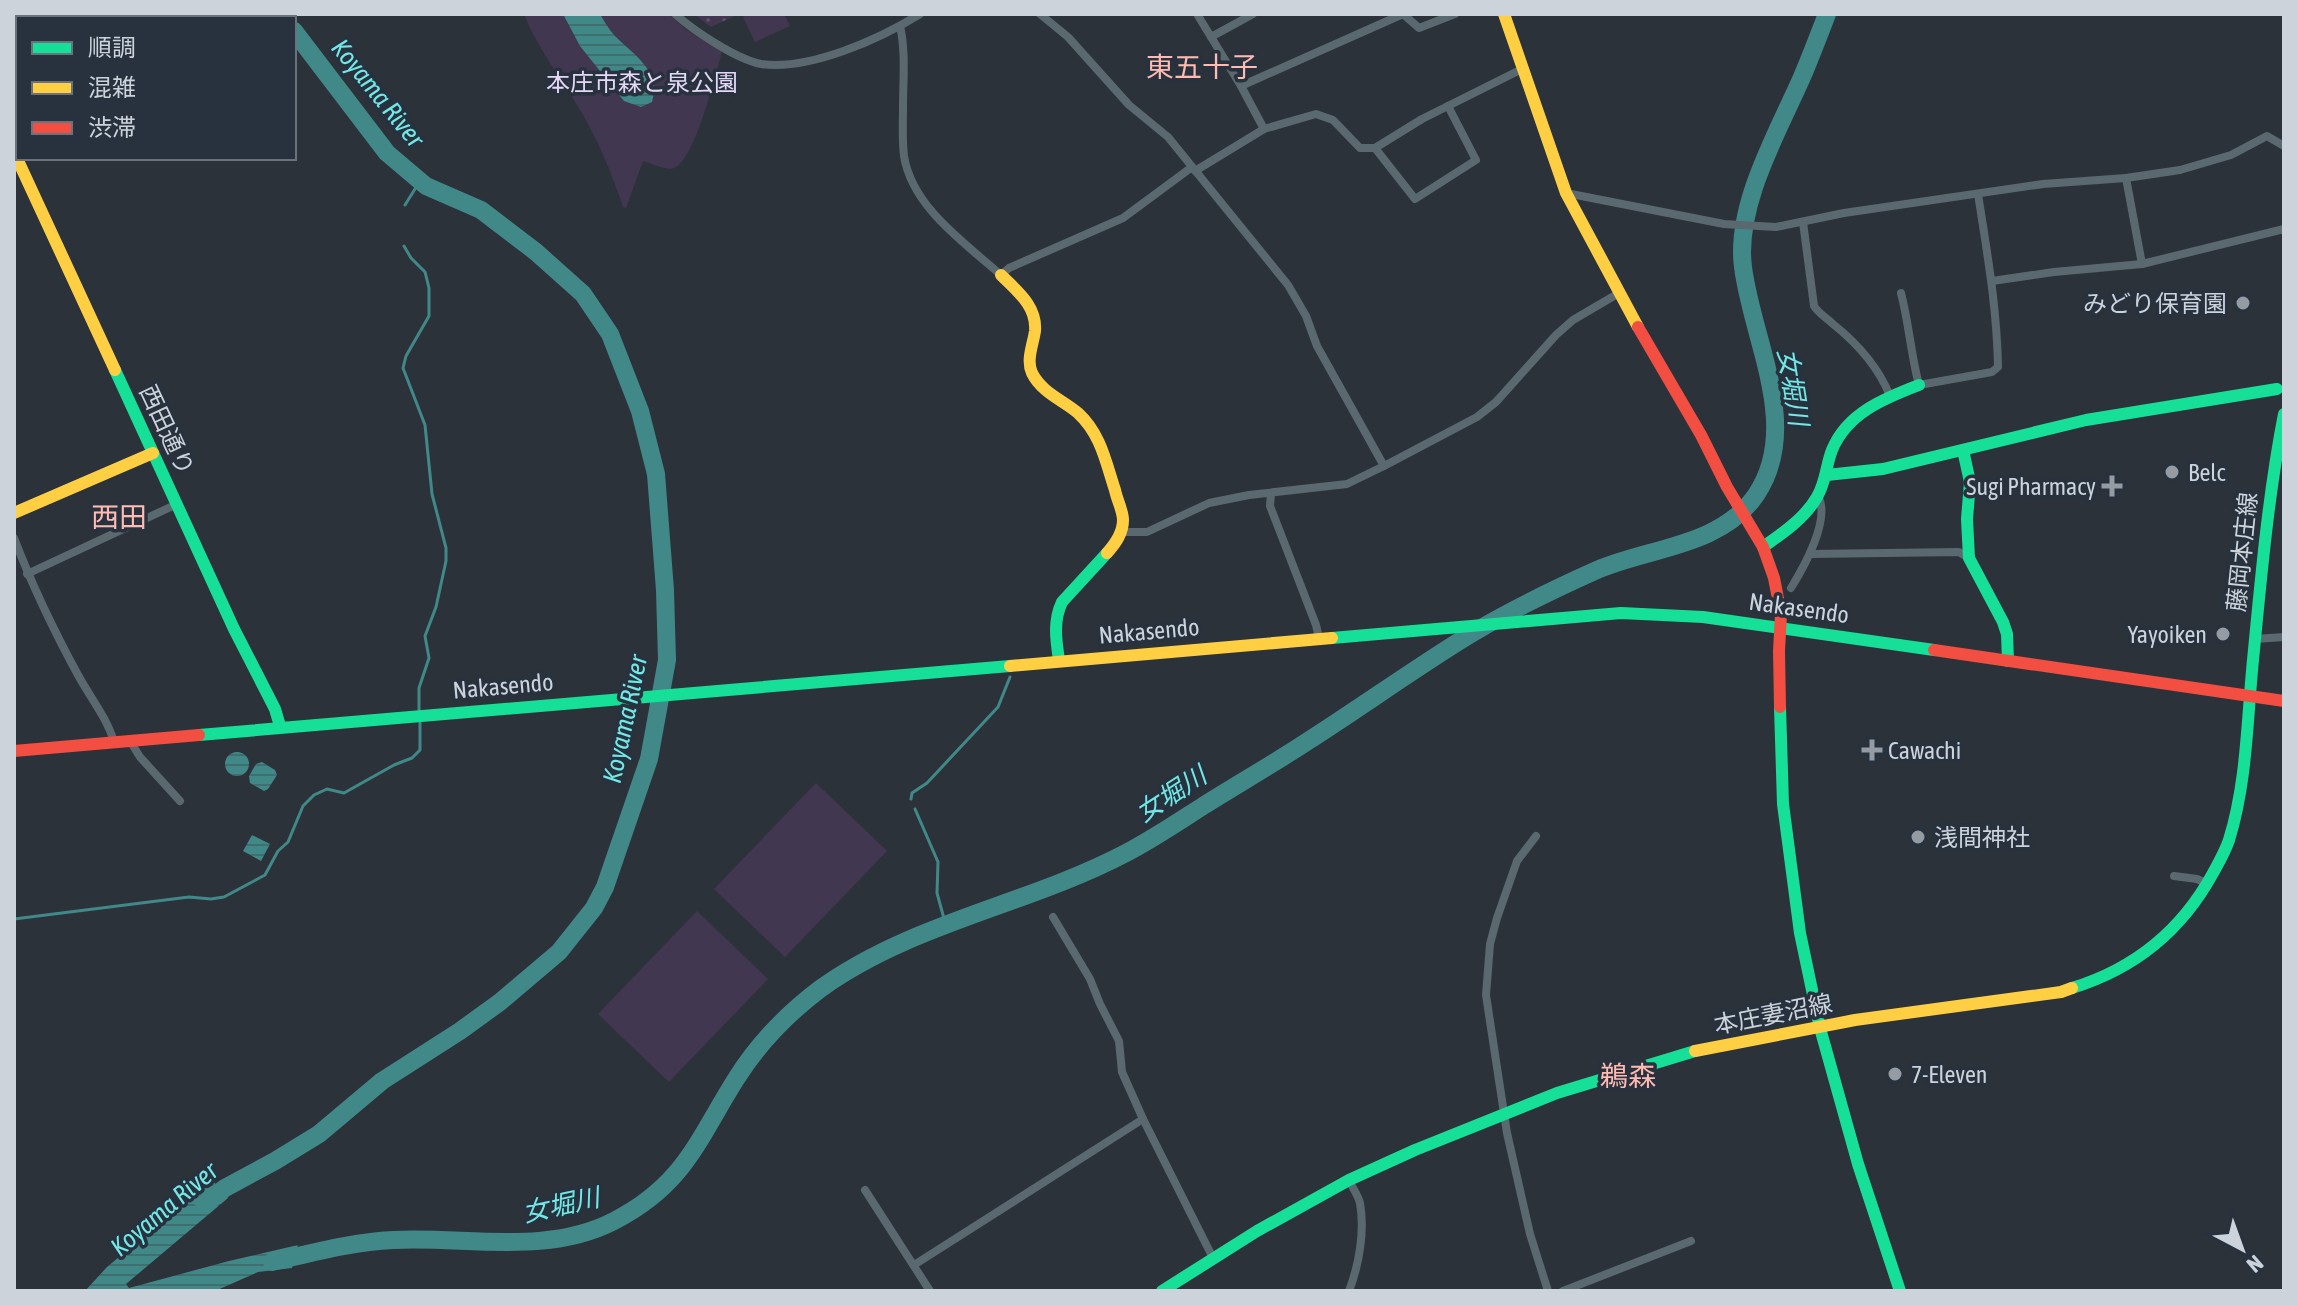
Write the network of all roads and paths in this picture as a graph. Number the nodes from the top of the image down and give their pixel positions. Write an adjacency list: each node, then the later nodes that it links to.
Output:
1 (675, 14): 8 (street)
2 (920, 14): 8 (street)
3 (1040, 14): 17 (street)
4 (1197, 14): 9 (street)
5 (1253, 14): 9 (street)
6 (1455, 14): 11 (street)
7 (1504, 14): 10 (main road)
8 (900, 26): 24 (street)
9 (1211, 37): 11 (street)
10 (1522, 69): 12 (street); 19 (main road)
11 (1241, 86): 13 (street)
12 (1448, 106): 15 (street); 15 (street)
13 (1264, 129): 15 (street); 17 (street)
14 (2284, 146): 18 (street)
15 (1375, 148)
16 (18, 160): 33 (main road, 西田通り)
17 (1194, 169): 24 (street); 34 (street)
18 (2126, 178): 20 (street); 23 (street)
19 (1566, 193): 21 (street); 26 (main road)
20 (1978, 194): 21 (street); 25 (street)
21 (1803, 222): 30 (street)
22 (2284, 229): 23 (street)
23 (2142, 264): 25 (street)
24 (1001, 275): 40 (main road)
25 (1992, 281): 28 (street)
26 (1619, 293): 34 (street); 42 (main road)
27 (1901, 293): 28 (street)
28 (1919, 385): 30 (main road)
29 (2277, 389): 32 (main road)
30 (1890, 396): 35 (main road)
31 (2284, 414): 50 (main road, 藤岡本庄線)
32 (1963, 450): 35 (main road); 44 (main road)
33 (153, 453): 38 (main road, 西田通り); 39 (main road)
34 (1384, 466): 36 (street)
35 (1827, 475): 37 (main road)
36 (1271, 493): 40 (street); 49 (street)
37 (1818, 496): 42 (main road); 43 (street)
38 (177, 504): 45 (street); 55 (main road, 西田通り)
39 (14, 513)
40 (1121, 532): 51 (main road)
41 (14, 538): 45 (street)
42 (1763, 547): 47 (main road)
43 (1811, 554): 44 (street); 46 (street)
44 (1969, 558): 52 (main road)
45 (27, 574): 57 (street)
46 (1791, 588)
47 (1780, 627): 49 (main road, Nakasendo); 52 (main road, Nakasendo); 64 (main road)
48 (2284, 637): 50 (street)
49 (1319, 639): 51 (main road, Nakasendo)
50 (2255, 639): 53 (main road, 藤岡本庄線)
51 (1059, 660): 55 (main road, Nakasendo)
52 (2008, 661): 53 (main road, Nakasendo)
53 (2249, 696): 54 (main road, Nakasendo); 62 (main road, 本庄妻沼線)
54 (2284, 701)
55 (280, 726): 56 (main road, Nakasendo)
56 (130, 741): 57 (main road, Nakasendo); 59 (street)
57 (114, 742): 58 (main road, Nakasendo)
58 (14, 751)
59 (180, 801)
60 (1536, 836): 65 (street)
61 (2174, 876): 62 (street)
62 (2209, 884): 64 (main road, 本庄妻沼線)
63 (1053, 917): 66 (street)
64 (1820, 1028): 65 (main road, 本庄妻沼線); 77 (main road)
65 (1505, 1112): 67 (main road, 本庄妻沼線); 75 (street)
66 (1143, 1119): 70 (street); 71 (street)
67 (1349, 1180): 70 (main road, 本庄妻沼線); 74 (street)
68 (865, 1190): 71 (street)
69 (1691, 1241): 76 (street)
70 (1213, 1258): 73 (main road, 本庄妻沼線)
71 (914, 1265): 72 (street)
72 (930, 1291)
73 (1162, 1291)
74 (1349, 1291)
75 (1548, 1291)
76 (1563, 1291)
77 (1900, 1291)

